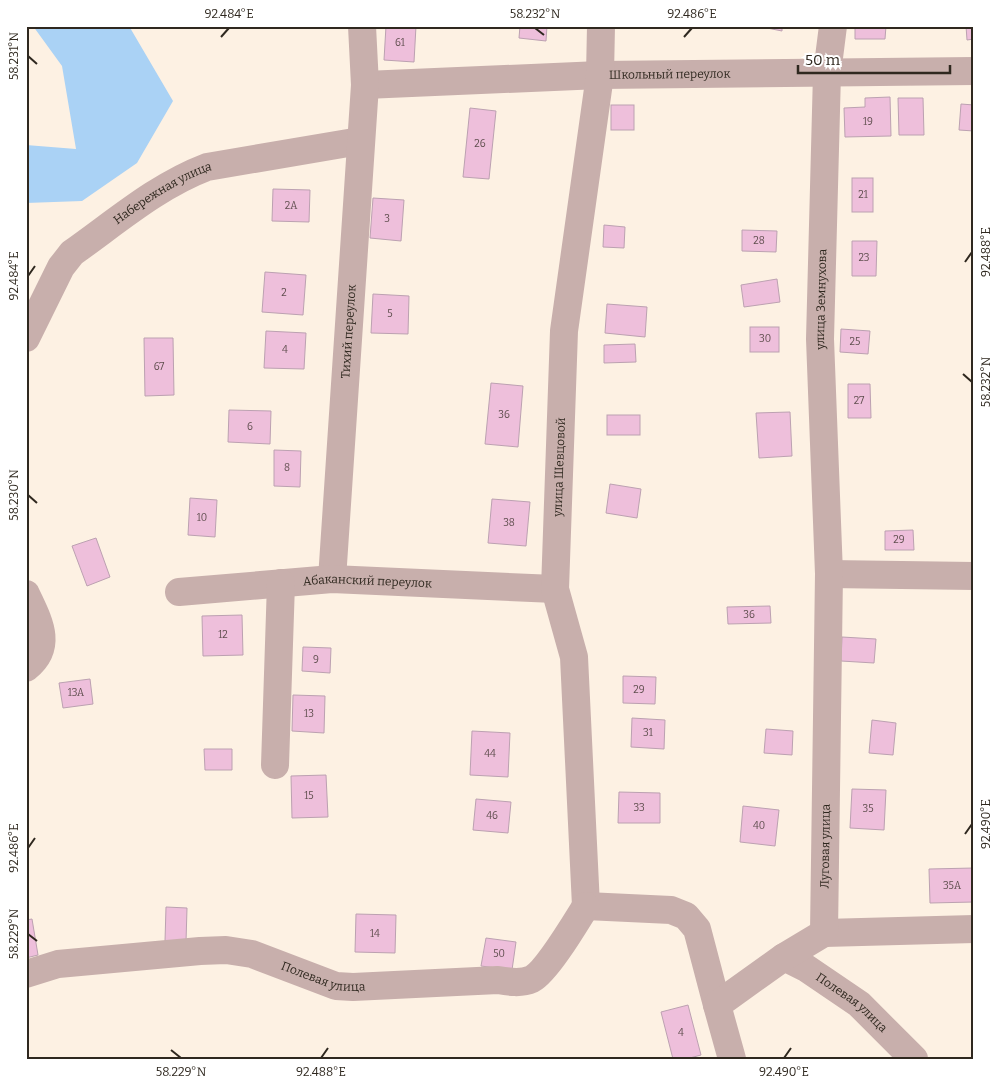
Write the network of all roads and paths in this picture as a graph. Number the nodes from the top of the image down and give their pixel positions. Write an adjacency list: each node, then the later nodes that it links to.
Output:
1 (362, 26): 7 (street)
2 (601, 26): 6 (street, улица Шевцовой)
3 (834, 26): 5 (street, улица Земнухова)
4 (974, 71): 5 (street, Школьный переулок)
5 (827, 73): 6 (street, Школьный переулок); 10 (street, улица Земнухова)
6 (600, 75): 7 (street, Школьный переулок); 14 (street, улица Шевцовой)
7 (365, 85): 8 (street, Тихий переулок)
8 (360, 141): 9 (street, Набережная улица); 12 (street, Тихий переулок)
9 (26, 338)
10 (829, 574): 11 (street); 21 (street, Луговая улица)
11 (974, 576)
12 (332, 580): 13 (street, Абаканский переулок); 14 (street, Абаканский переулок)
13 (281, 583): 15 (street, Абаканский переулок); 18 (street)
14 (554, 589): 19 (street, улица Шевцовой)
15 (179, 592)
16 (26, 594): 17 (street)
17 (26, 668)
18 (274, 765)
19 (586, 906): 23 (street, Полевая улица); 24 (street)
20 (974, 929): 21 (street)
21 (824, 933): 22 (street)
22 (784, 957): 24 (street); 26 (street, Полевая улица)
23 (26, 974)
24 (717, 1005): 25 (street)
25 (732, 1059)
26 (914, 1059)

